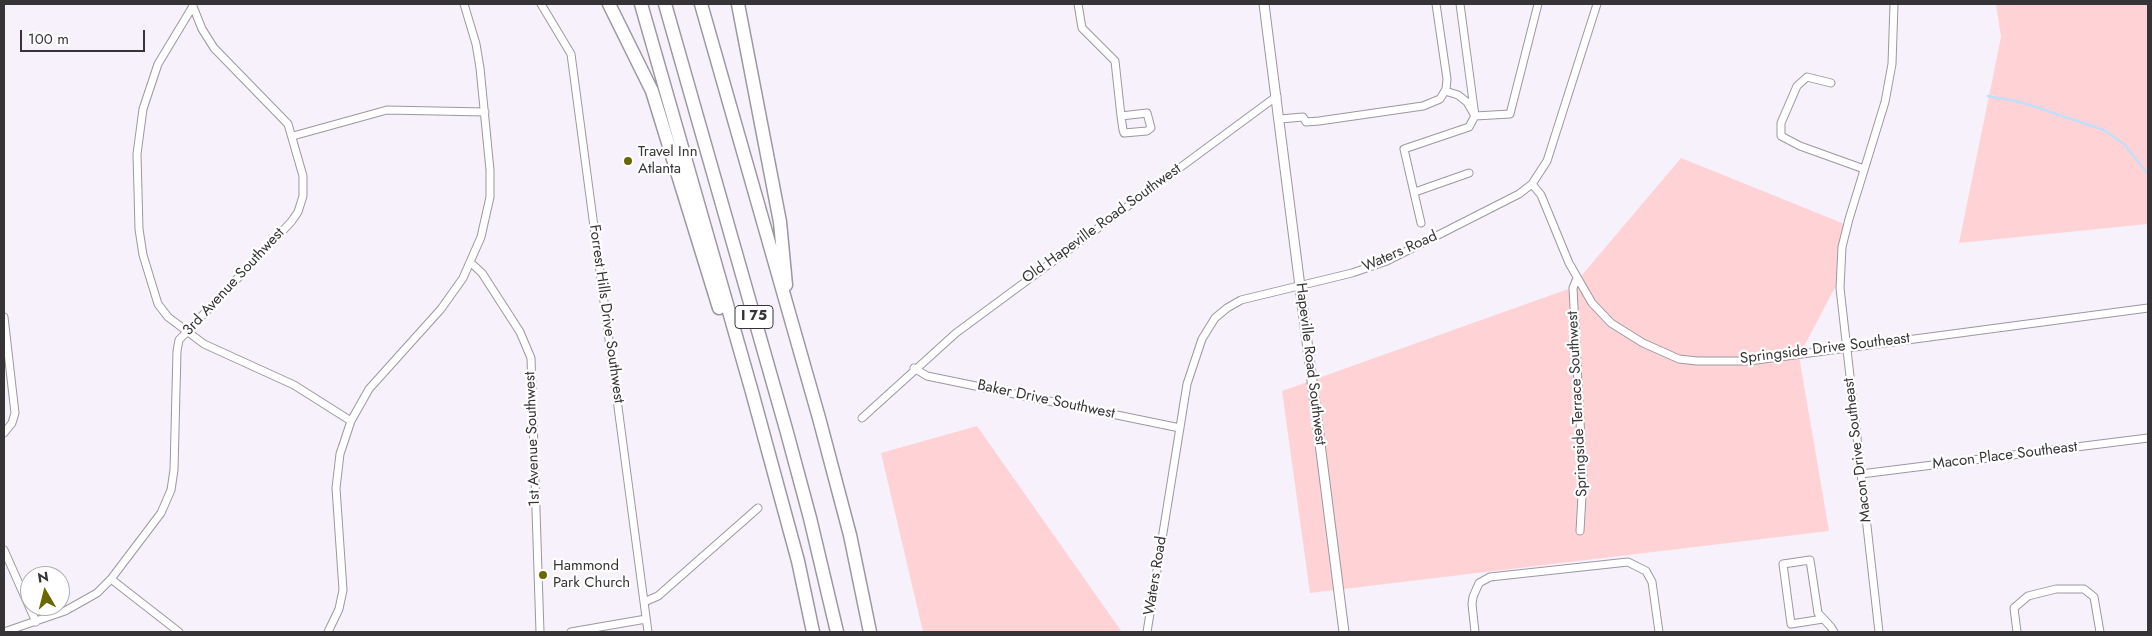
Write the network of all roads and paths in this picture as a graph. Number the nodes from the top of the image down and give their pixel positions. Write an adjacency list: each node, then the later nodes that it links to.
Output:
1 (464, 4): 19 (street)
2 (541, 4): 49 (street, Forrest Hills Drive Southwest)
3 (609, 4): 38 (highway)
4 (642, 4): 38 (highway)
5 (665, 4): 60 (highway, I 75)
6 (701, 4): 32 (highway, I 75)
7 (738, 4): 32 (highway)
8 (1078, 4): 20 (street)
9 (1264, 4): 18 (street)
10 (1436, 4): 17 (street)
11 (1460, 4): 21 (street)
12 (1538, 4): 21 (street)
13 (1597, 4): 26 (street, Waters Road)
14 (1894, 4): 24 (street, Macon Drive Southeast)
15 (193, 5): 23 (street, 3rd Avenue Southwest); 35 (street)
16 (1831, 82): 24 (street)
17 (1445, 91): 21 (street); 22 (street)
18 (1277, 96): 22 (street, Hapeville Road Southwest); 37 (street, Old Hapeville Road Southwest)
19 (485, 112): 23 (street); 29 (street)
20 (1121, 116): 20 (street)
21 (1475, 116): 27 (street)
22 (1280, 119): 31 (street, Hapeville Road Southwest)
23 (293, 136): 35 (street, 3rd Avenue Southwest)
24 (1864, 169): 36 (street, Macon Drive Southeast)
25 (1469, 173): 27 (street)
26 (1532, 184): 30 (street, Springside Drive Southeast); 31 (street, Waters Road)
27 (1415, 192): 28 (street)
28 (1421, 223)
29 (471, 263): 40 (street); 56 (street, 1st Avenue Southwest)
30 (1577, 278): 36 (street, Springside Drive Southeast); 46 (street, Springside Terrace Southwest)
31 (1301, 285): 41 (street, Waters Road); 63 (street, Hapeville Road Southwest)
32 (787, 303): 61 (highway, I 75)
33 (2148, 308): 36 (street, Springside Drive Southeast)
34 (4, 317): 42 (street)
35 (185, 332): 40 (street); 48 (street, 3rd Avenue Southwest)
36 (1846, 347): 44 (street, Macon Drive Southeast)
37 (914, 368): 39 (street, Old Hapeville Road Southwest); 41 (street, Baker Drive Southwest)
38 (752, 392): 59 (highway)
39 (862, 418)
40 (351, 421): 55 (street)
41 (1180, 428): 62 (street, Waters Road)
42 (4, 433)
43 (2148, 438): 44 (street, Macon Place Southeast)
44 (1861, 474): 67 (street, Macon Drive Southeast)
45 (758, 508): 49 (street)
46 (1580, 531)
47 (4, 550): 52 (street)
48 (111, 579): 52 (street, 3rd Avenue Southwest); 54 (street)
49 (644, 602): 50 (street, Forrest Hills Drive Southwest)
50 (646, 619): 57 (street); 58 (street, Forrest Hills Drive Southwest)
51 (1823, 619): 51 (street); 66 (street)
52 (36, 622): 53 (street, 3rd Avenue Southwest)
53 (4, 632)
54 (179, 632)
55 (328, 632)
56 (540, 632)
57 (571, 632)
58 (648, 632)
59 (813, 632)
60 (837, 632)
61 (870, 632)
62 (1147, 632)
63 (1344, 632)
64 (1475, 632): 65 (street)
65 (1659, 632)
66 (1834, 632)
67 (1880, 632)
68 (2017, 632): 69 (street)
69 (2100, 632)

